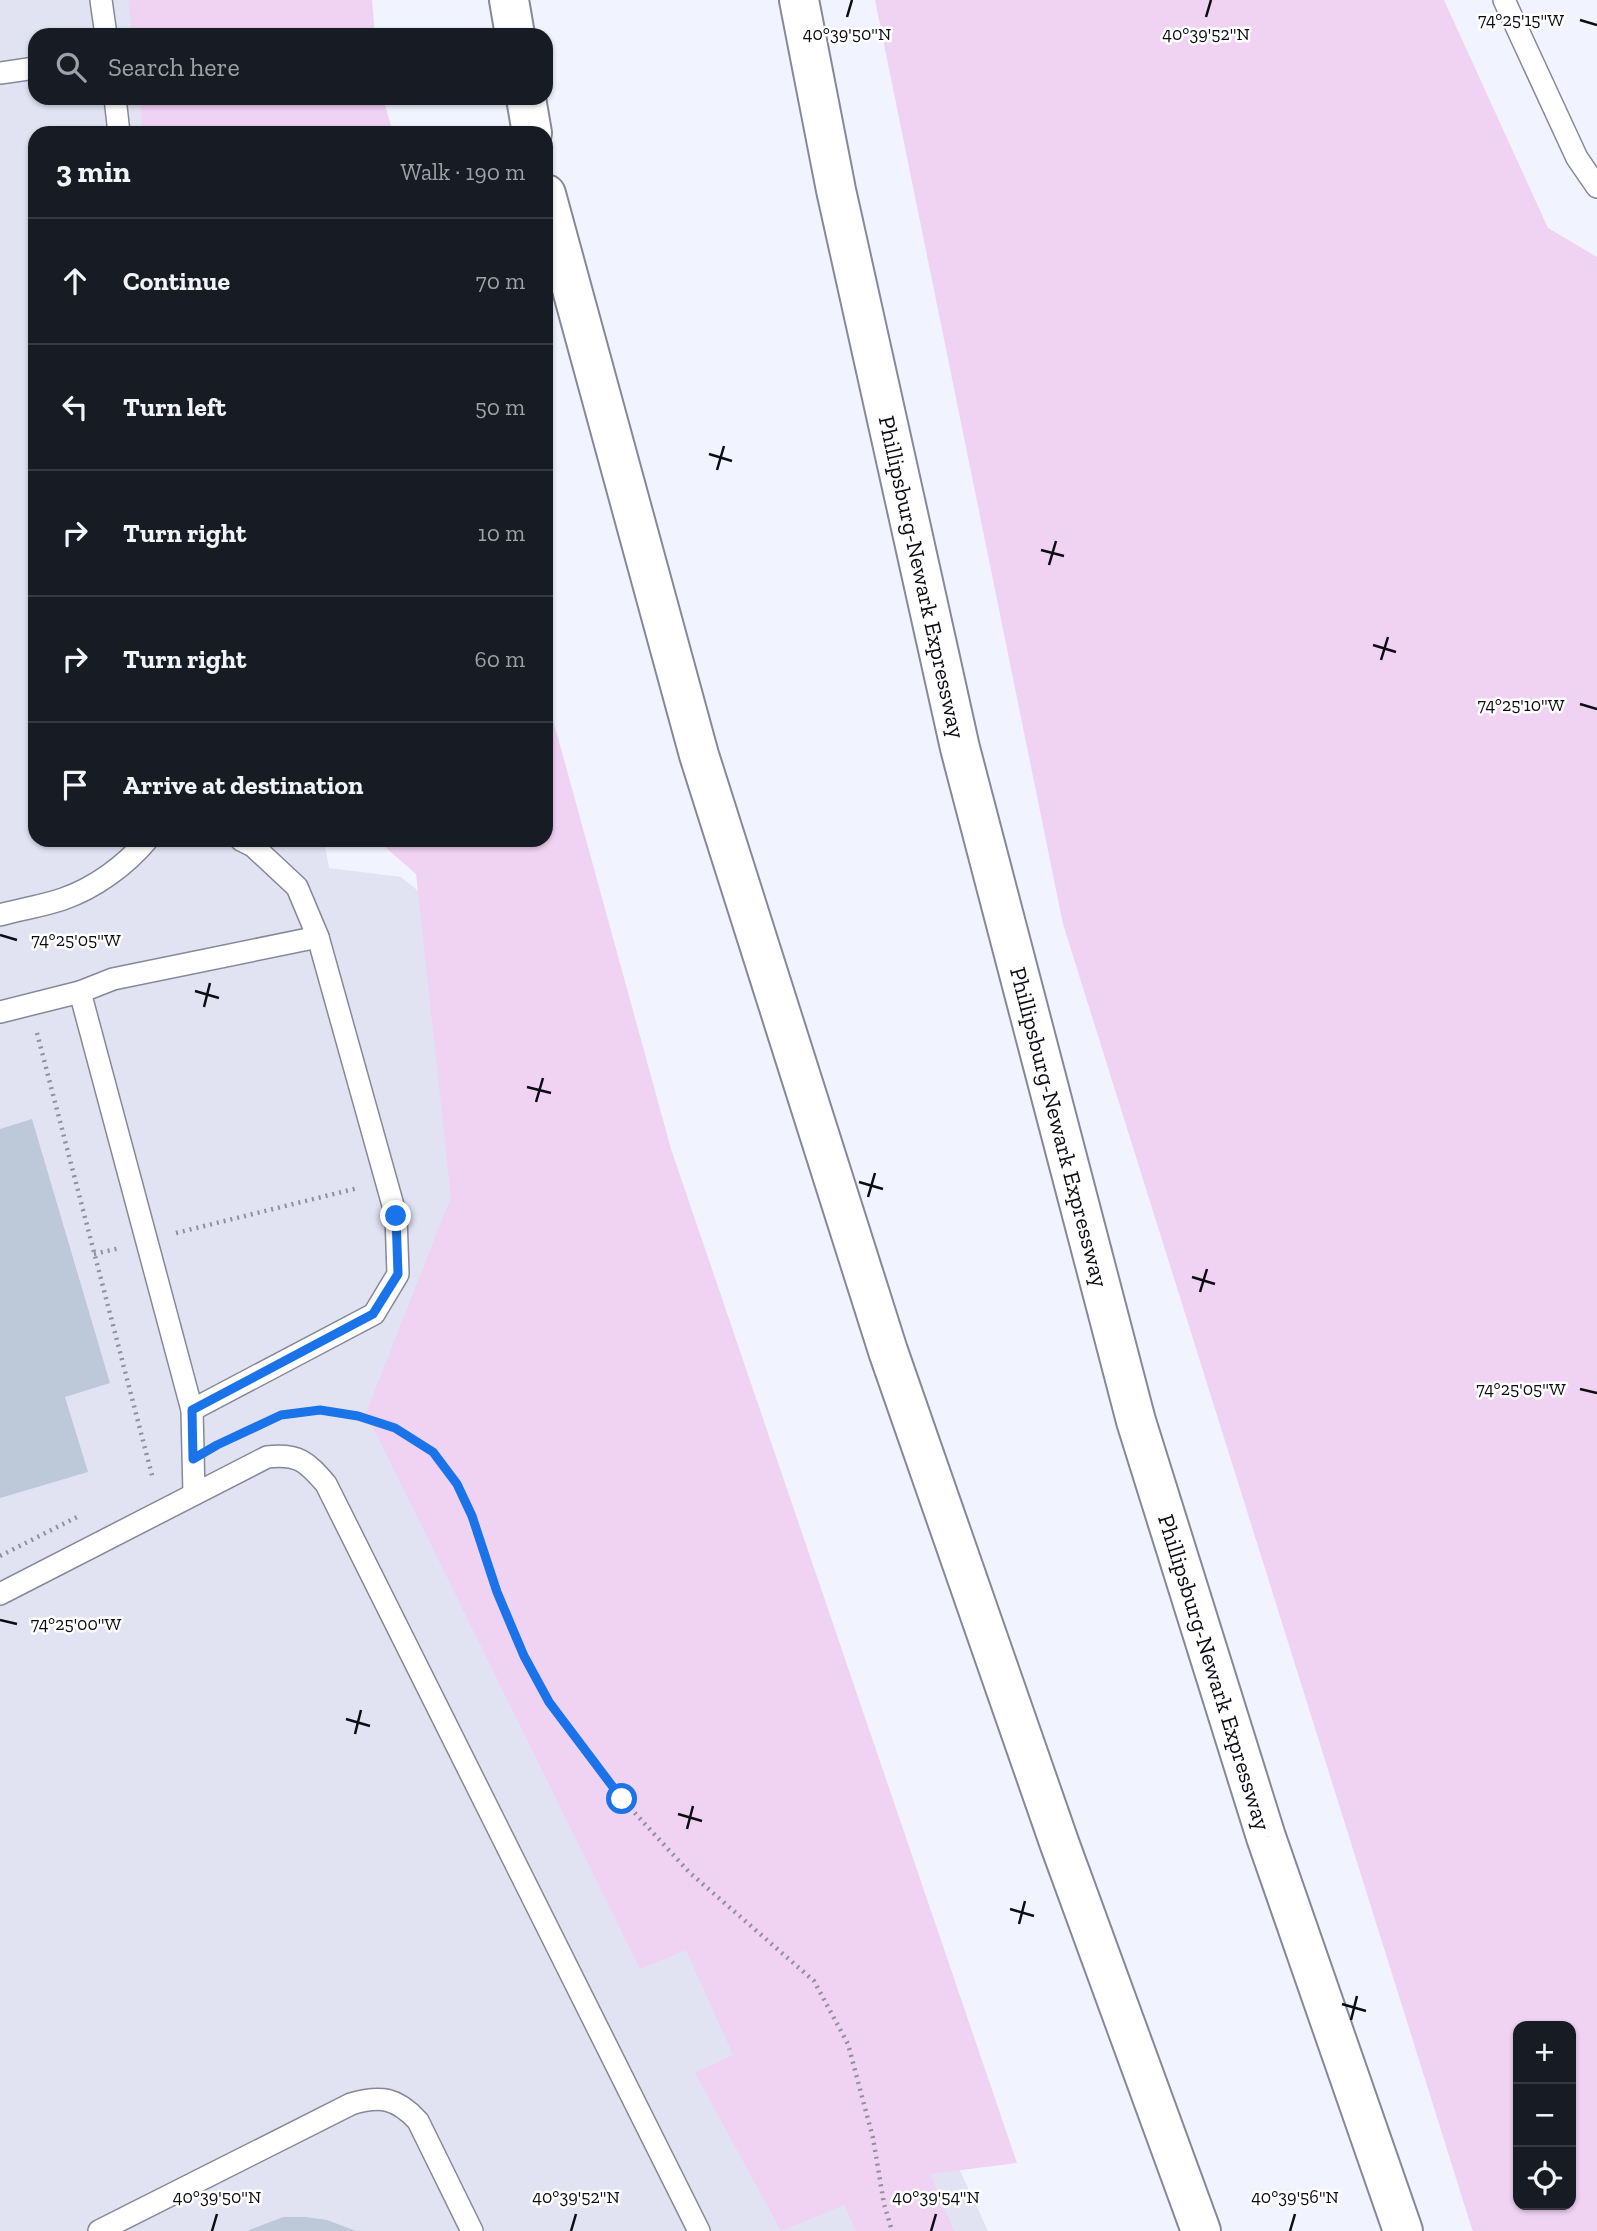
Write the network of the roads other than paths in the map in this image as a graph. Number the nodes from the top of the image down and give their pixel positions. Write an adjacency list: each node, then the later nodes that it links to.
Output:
1 (101, 0): 5 (lane)
2 (509, 0): 6 (highway)
3 (799, 0): 28 (highway, Phillipsburg-Newark Expressway)
4 (1504, 0): 13 (lane)
5 (105, 28)
6 (514, 28)
7 (28, 69): 8 (lane)
8 (0, 73)
9 (116, 105): 11 (lane)
10 (527, 105): 12 (highway)
11 (118, 126)
12 (531, 126)
13 (1597, 187)
14 (553, 220): 27 (highway)
15 (141, 847): 17 (lane)
16 (254, 847): 18 (lane)
17 (0, 915)
18 (318, 937): 19 (lane); 21 (lane)
19 (80, 992): 20 (lane); 21 (lane)
20 (0, 1012)
21 (192, 1410): 22 (lane)
22 (194, 1494): 23 (lane); 26 (lane)
23 (0, 1594)
24 (99, 2231): 25 (lane)
25 (472, 2231)
26 (699, 2231)
27 (1201, 2231)
28 (1403, 2231)

